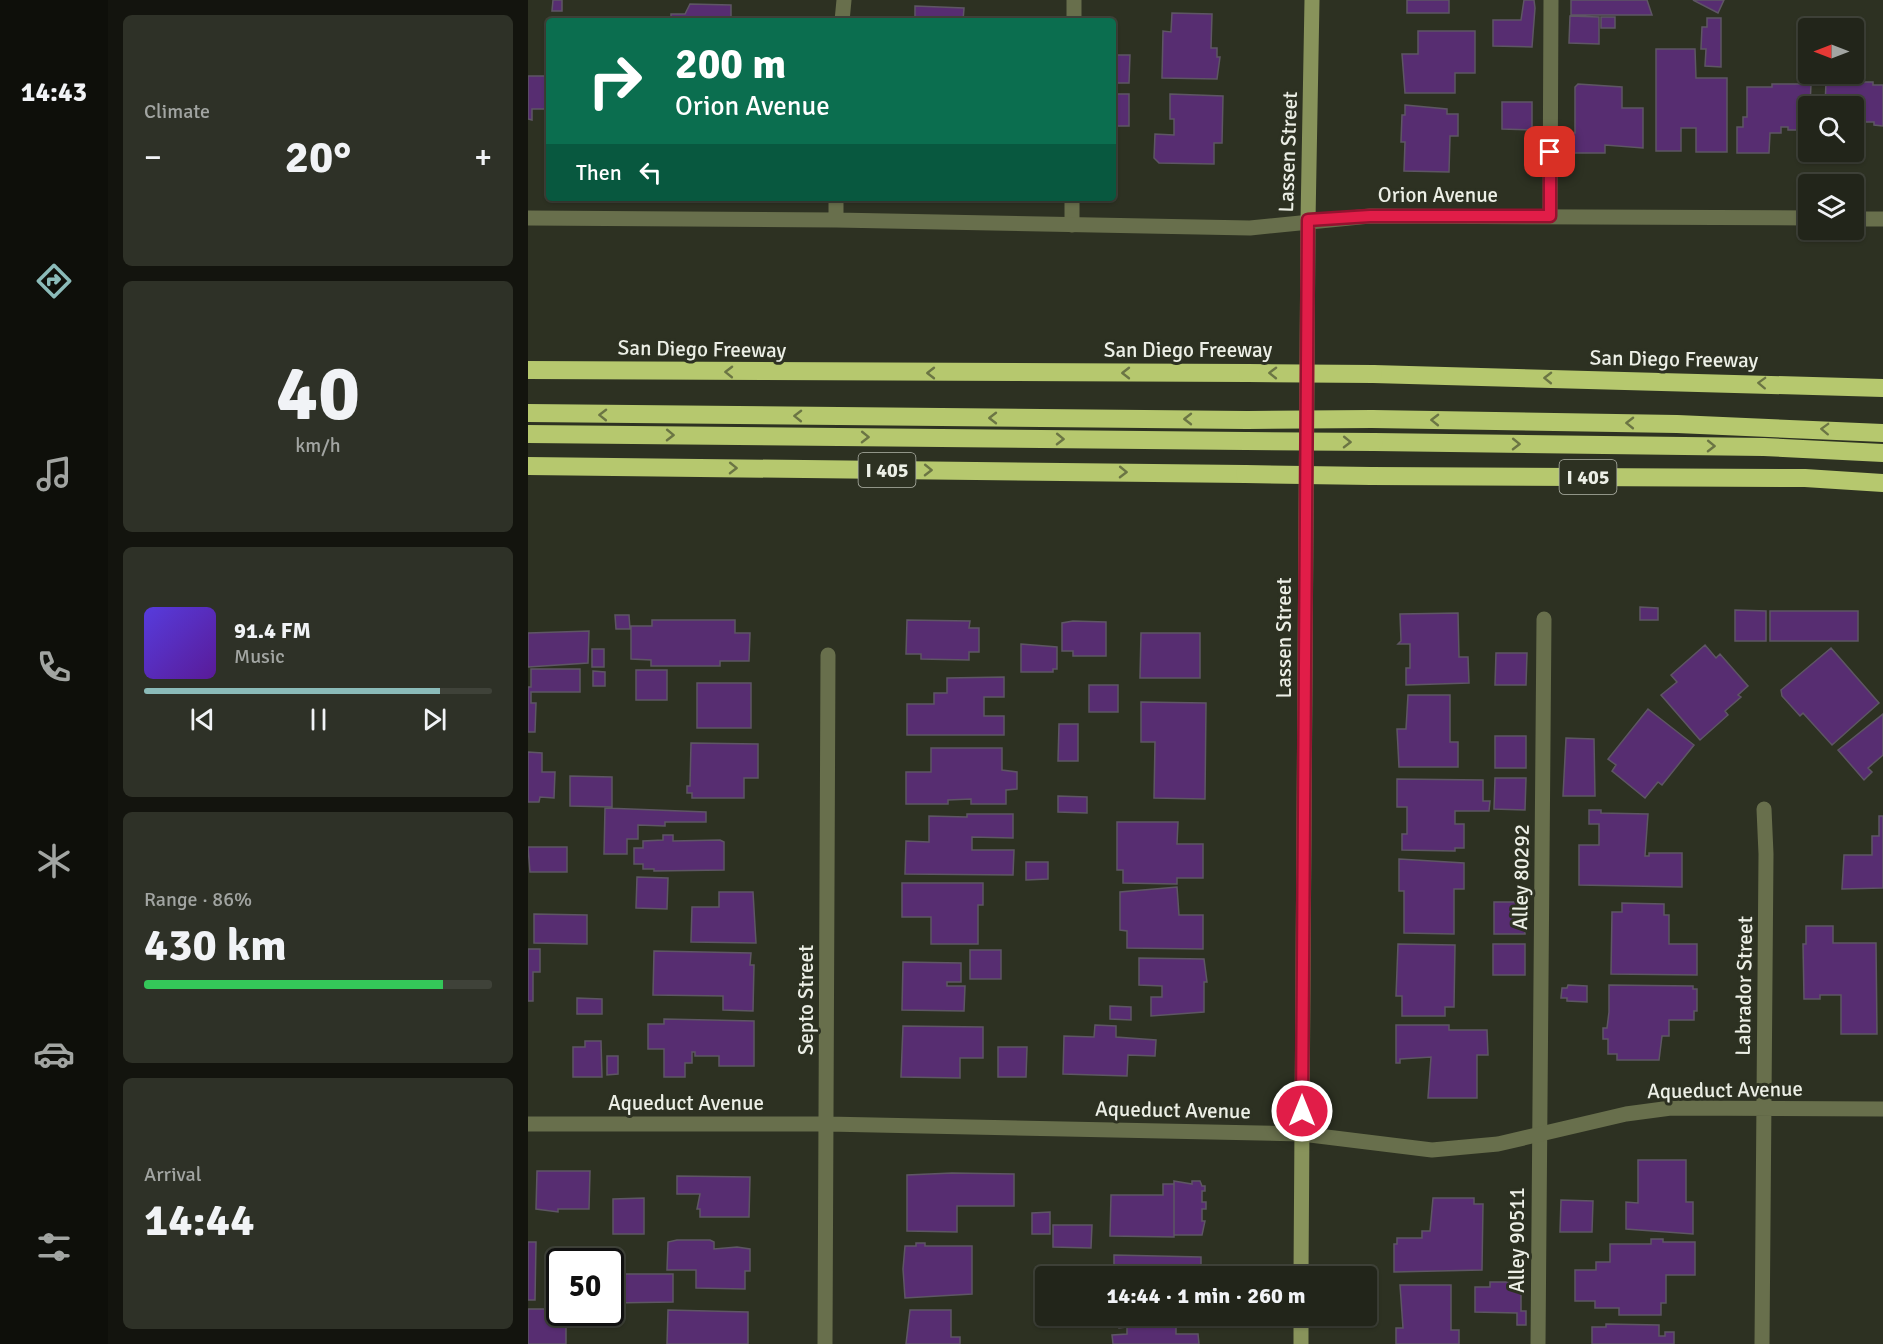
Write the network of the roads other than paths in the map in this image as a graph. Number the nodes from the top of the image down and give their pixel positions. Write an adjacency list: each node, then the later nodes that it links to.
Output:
1 (844, 0): 5 (street)
2 (1074, 0): 6 (street)
3 (1312, 0): 15 (main road, Lassen Street)
4 (1551, 0): 9 (street)
5 (842, 18)
6 (1074, 18)
7 (836, 201): 14 (street)
8 (1072, 201): 16 (street)
9 (1550, 216): 11 (street, Orion Avenue); 15 (street, Orion Avenue)
10 (528, 218): 14 (street, Orion Avenue)
11 (1798, 218)
12 (1864, 219): 13 (street)
13 (1883, 219)
14 (836, 220): 16 (street, Orion Avenue)
15 (1308, 220): 16 (street, Orion Avenue); 32 (main road, Lassen Street)
16 (1072, 225)
17 (528, 370): 18 (highway, San Diego Freeway, one-way to 17, bridge)
18 (1883, 388)
19 (528, 413): 20 (highway, one-way to 19, bridge)
20 (1883, 433)
21 (528, 434): 22 (highway, one-way to 22, bridge)
22 (1883, 453)
23 (528, 466): 24 (highway, I 405, one-way to 24, bridge)
24 (1883, 483)
25 (1544, 619): 33 (street, Alley 80292)
26 (828, 655): 31 (street, Septo Street)
27 (1764, 809): 28 (street, Labrador Street)
28 (1764, 1108): 29 (street, Aqueduct Avenue); 33 (street, Aqueduct Avenue); 39 (street, Labrador Street)
29 (1883, 1110)
30 (528, 1124): 31 (street, Aqueduct Avenue)
31 (827, 1124): 32 (street, Aqueduct Avenue); 36 (street, Septo Street)
32 (1302, 1134): 33 (street, Aqueduct Avenue); 34 (main road, Lassen Street)
33 (1539, 1136): 38 (street, Alley 90511)
34 (1301, 1266)
35 (1301, 1326): 37 (main road)
36 (825, 1344)
37 (1300, 1344)
38 (1538, 1344)
39 (1762, 1344)

